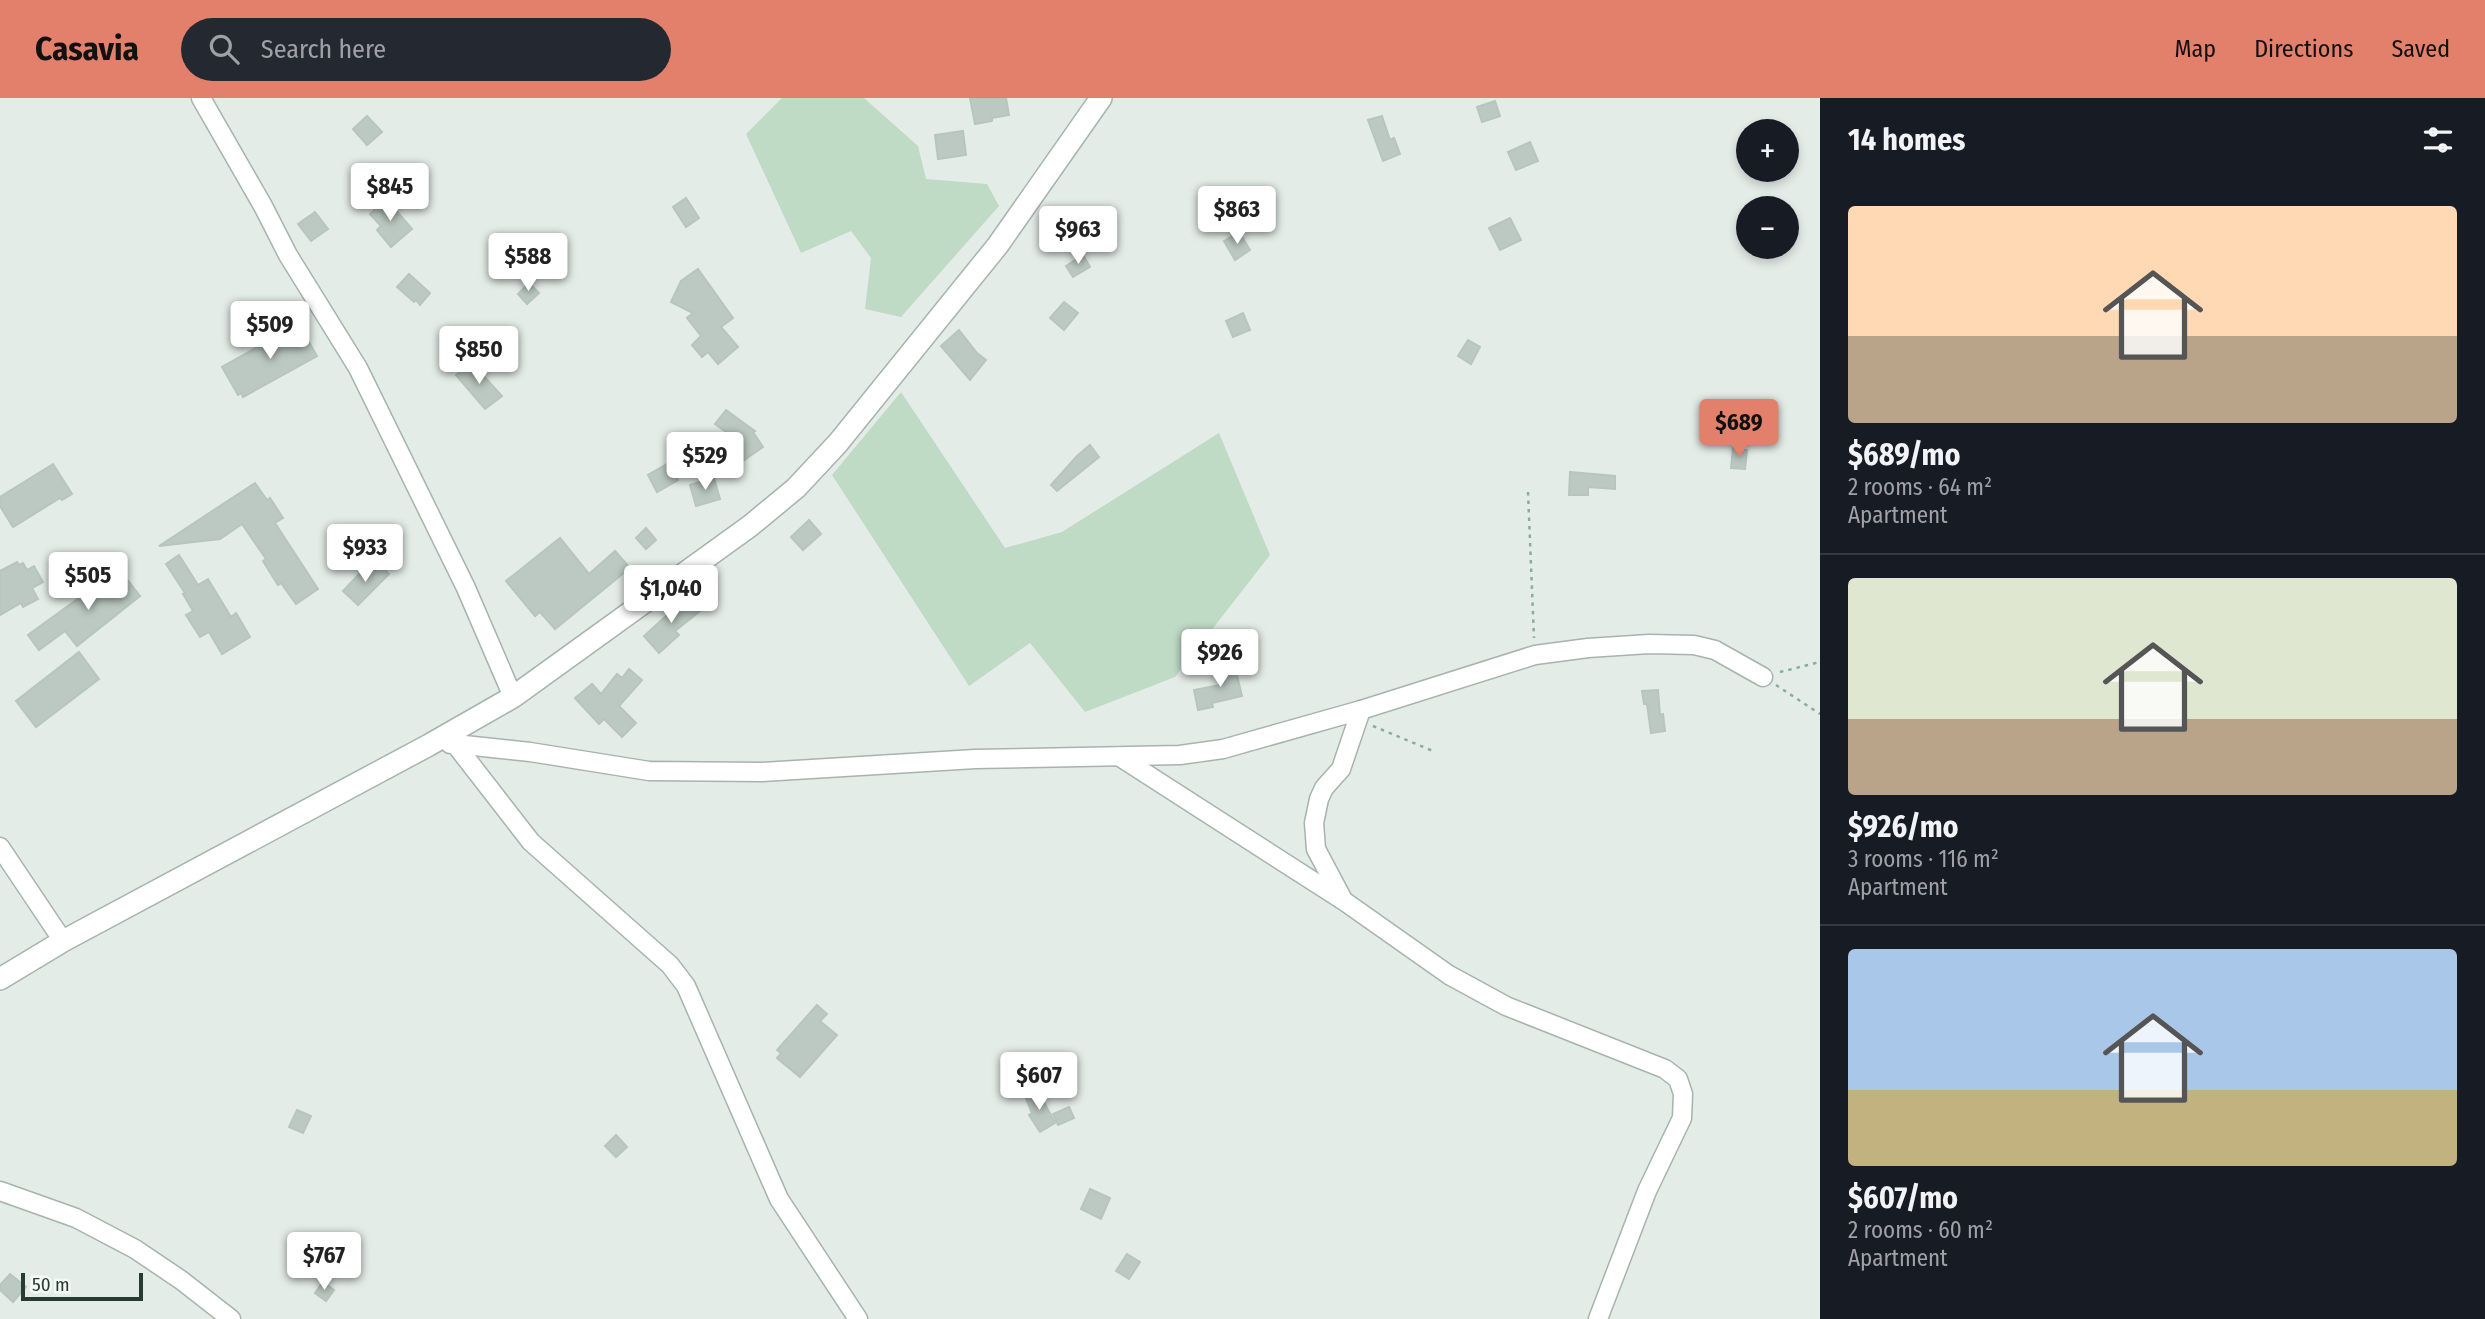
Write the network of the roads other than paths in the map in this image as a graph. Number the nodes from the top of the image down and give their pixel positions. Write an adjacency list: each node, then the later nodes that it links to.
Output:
1 (201, 98): 4 (street)
2 (1101, 98): 4 (street)
3 (1763, 677): 5 (street)
4 (513, 697): 7 (street)
5 (1359, 715): 8 (street); 10 (street)
6 (455, 744): 7 (street); 8 (street); 15 (street)
7 (429, 746): 11 (street)
8 (1120, 757): 10 (street)
9 (0, 847): 11 (street)
10 (1344, 901): 16 (street)
11 (63, 941): 12 (street)
12 (0, 979)
13 (0, 1191): 14 (street)
14 (231, 1319)
15 (858, 1319)
16 (1598, 1319)

